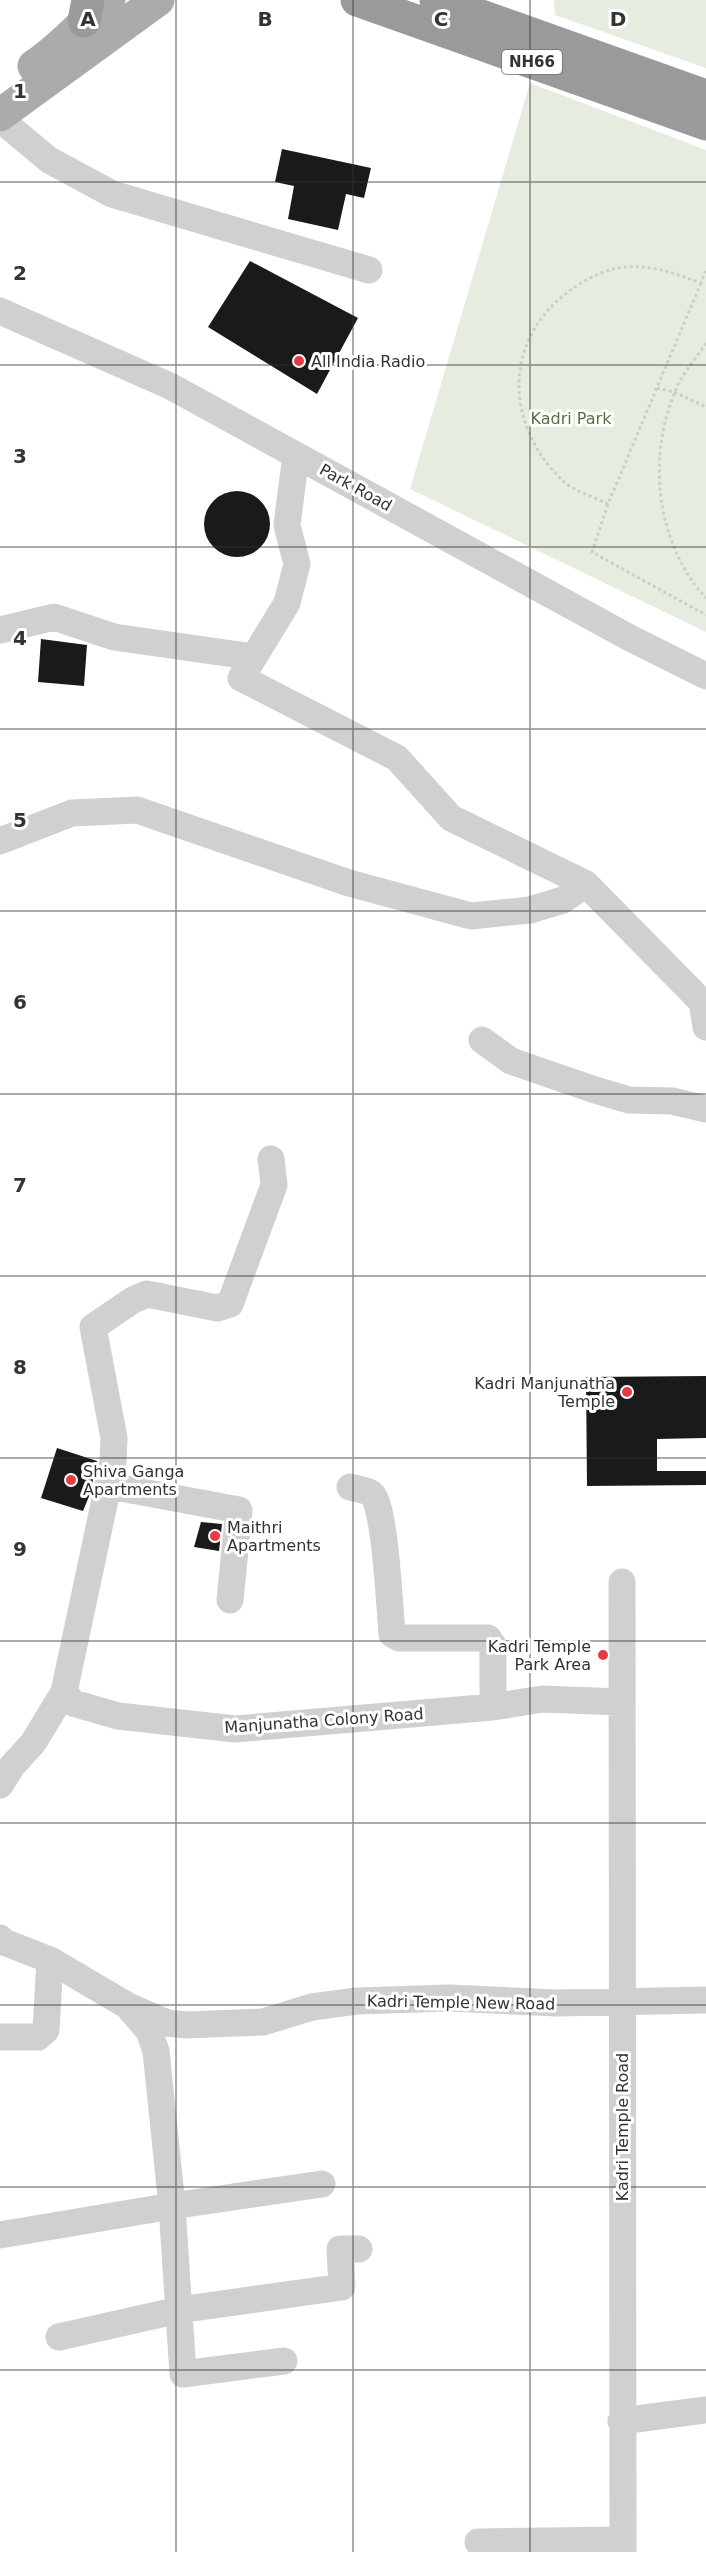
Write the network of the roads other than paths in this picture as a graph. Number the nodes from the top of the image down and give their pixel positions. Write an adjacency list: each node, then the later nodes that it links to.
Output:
1 (109, 0): 5 (main road)
2 (158, 0): 8 (main road)
3 (357, 0): 9 (highway, NH66)
4 (436, 0): 7 (highway, NH66)
5 (86, 10): 6 (main road)
6 (0, 88)
7 (706, 96)
8 (0, 117): 10 (street)
9 (706, 124)
10 (369, 270)
11 (0, 311): 12 (street, Park Road)
12 (296, 454): 14 (street); 15 (street, Park Road)
13 (0, 630): 14 (street)
14 (254, 657): 17 (street)
15 (706, 676)
16 (0, 841): 17 (street)
17 (586, 884): 18 (street)
18 (706, 1027)
19 (482, 1040): 20 (street)
20 (706, 1109)
21 (271, 1159): 22 (street)
22 (110, 1486): 25 (street); 26 (street)
23 (350, 1487): 28 (street)
24 (622, 1582): 27 (street, Kadri Temple Road)
25 (230, 1600)
26 (64, 1692): 28 (street, Manjunatha Colony Road); 29 (street)
27 (621, 1702): 28 (street, Manjunatha Colony Road); 33 (street, Kadri Temple Road)
28 (493, 1707)
29 (0, 1785)
30 (0, 1938): 31 (street, Kadri Temple New Road)
31 (50, 1960): 34 (street, Kadri Temple New Road); 35 (street)
32 (706, 2000): 33 (street, Kadri Temple New Road)
33 (622, 2002): 34 (street, Kadri Temple New Road); 44 (street, Kadri Temple Road)
34 (128, 2006): 37 (street)
35 (0, 2037)
36 (322, 2184): 37 (street)
37 (172, 2206): 38 (street); 40 (street)
38 (0, 2235)
39 (359, 2249): 40 (street)
40 (179, 2310): 41 (street); 42 (street)
41 (59, 2337)
42 (284, 2361)
43 (706, 2410): 44 (street)
44 (621, 2421): 46 (street, Kadri Temple Road)
45 (478, 2542): 46 (street)
46 (623, 2546)

